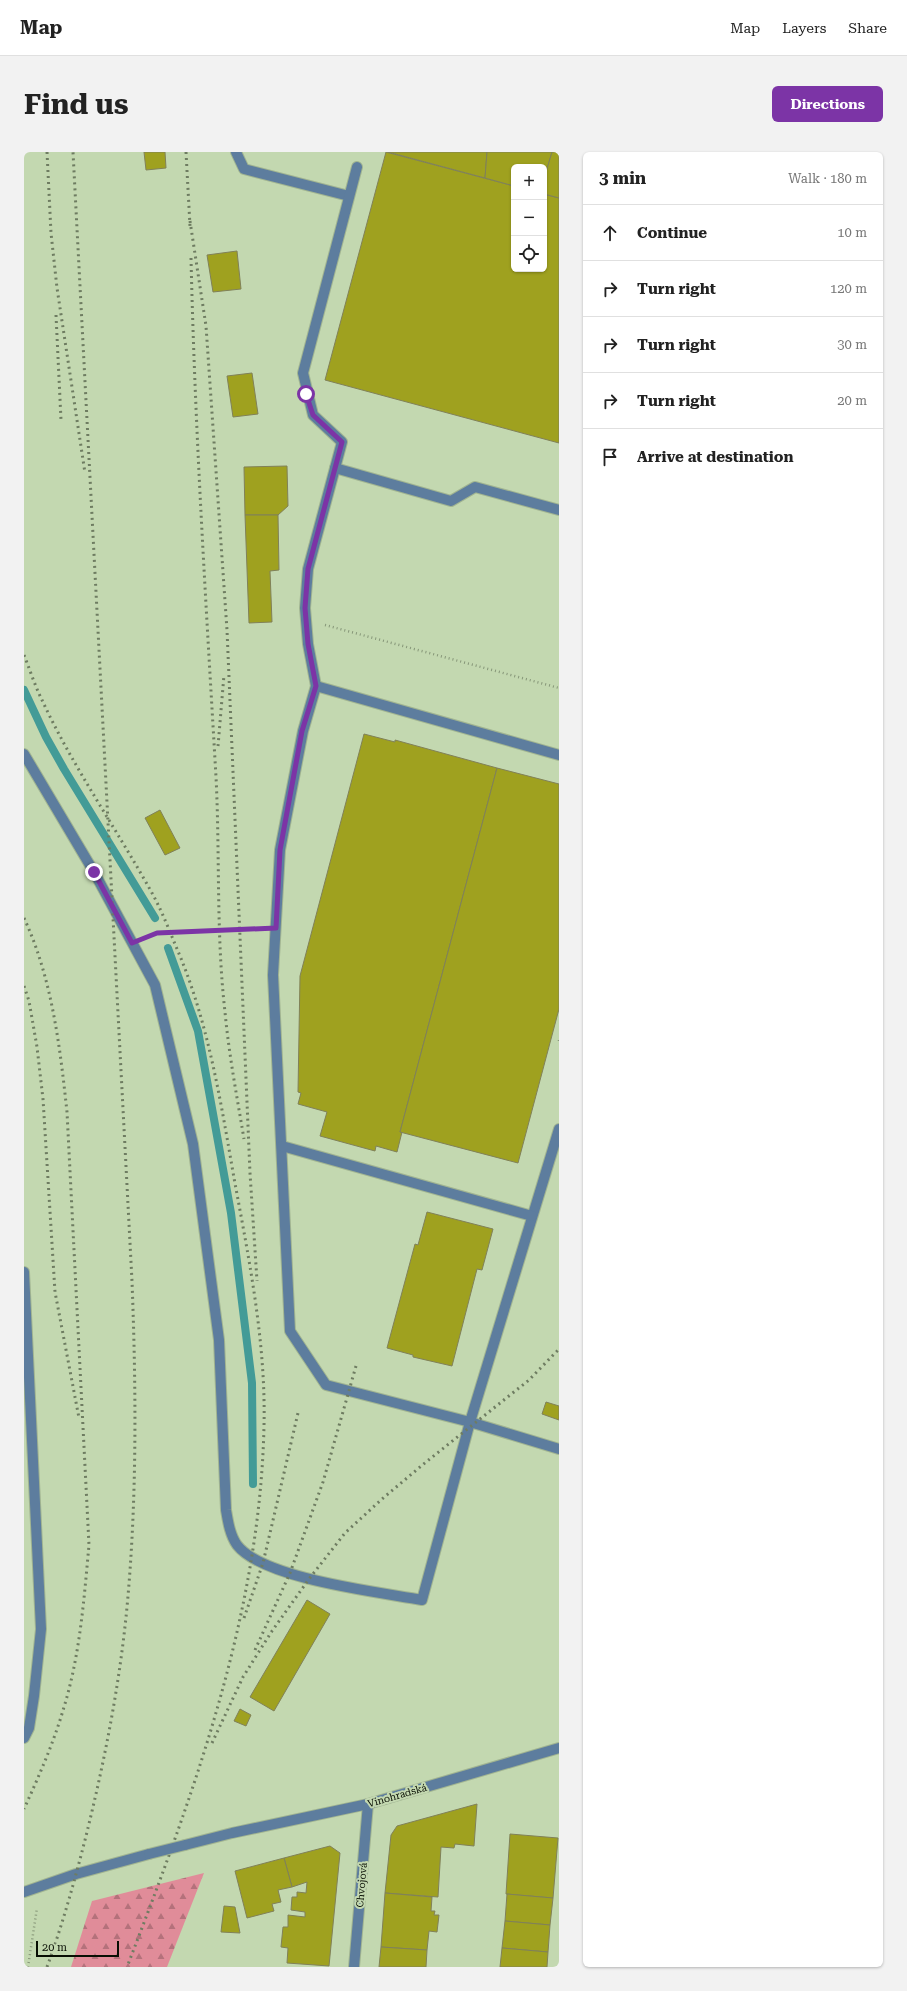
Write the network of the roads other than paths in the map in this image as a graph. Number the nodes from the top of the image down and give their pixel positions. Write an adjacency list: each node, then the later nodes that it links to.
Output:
1 (236, 152): 3 (street)
2 (357, 167): 3 (street)
3 (349, 196): 4 (street)
4 (335, 468): 5 (street); 6 (street)
5 (559, 510)
6 (316, 686): 8 (street); 11 (street)
7 (24, 754): 14 (street)
8 (559, 755)
9 (559, 1128): 10 (street)
10 (557, 1140): 12 (street)
11 (282, 1146): 12 (street); 14 (street)
12 (532, 1216): 14 (street)
13 (24, 1272): 16 (street)
14 (470, 1422): 15 (street)
15 (559, 1449)
16 (24, 1738)
17 (559, 1748): 18 (street, Vinohradská)
18 (368, 1804): 19 (street, Vinohradská, bridge); 20 (street, Chvojová)
19 (24, 1892)
20 (354, 1967)

